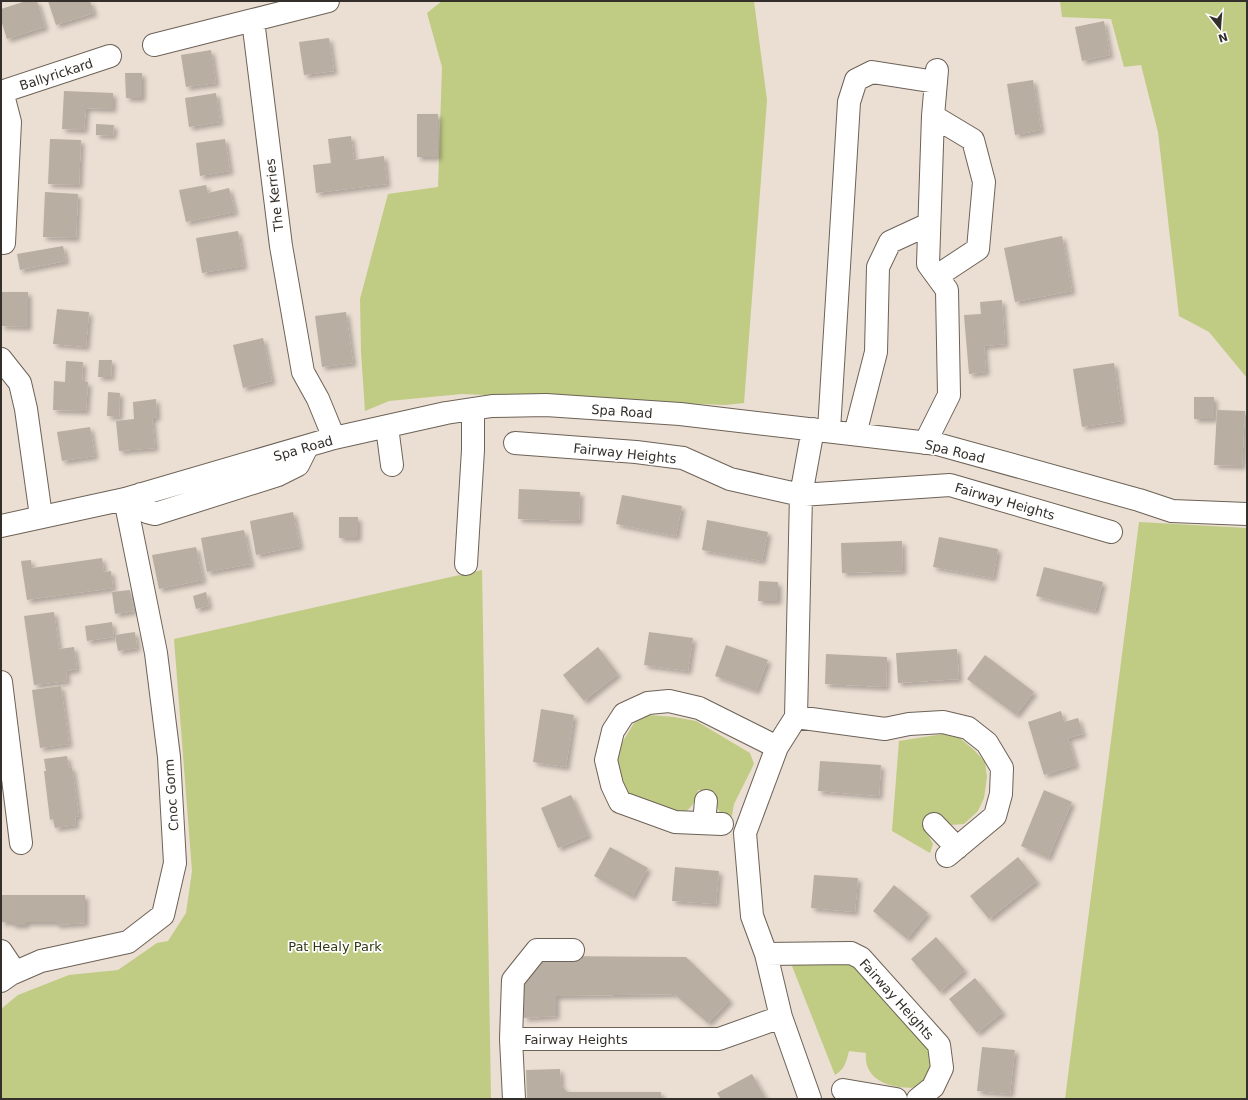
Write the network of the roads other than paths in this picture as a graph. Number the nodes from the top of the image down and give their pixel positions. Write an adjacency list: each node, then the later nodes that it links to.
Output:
1 (328, 1): 2 (street)
2 (253, 20): 3 (street); 16 (street, The Kerries)
3 (154, 45)
4 (110, 56): 5 (street, Ballyrickard)
5 (2, 92): 7 (street)
6 (933, 116): 8 (street); 10 (street); 14 (street)
7 (3, 210): 9 (street)
8 (929, 224): 10 (street); 15 (street)
9 (4, 243)
10 (937, 276): 18 (street)
11 (1, 359): 23 (street)
12 (473, 409): 13 (street, Spa Road); 14 (street, Spa Road); 26 (street)
13 (387, 427): 16 (street, Spa Road); 19 (street)
14 (821, 430): 15 (street, Spa Road); 20 (street)
15 (855, 434): 18 (street, Spa Road)
16 (334, 438): 21 (street, Spa Road)
17 (515, 443): 20 (street, Fairway Heights)
18 (925, 443): 22 (street, Spa Road)
19 (392, 465)
20 (801, 495): 25 (street, Fairway Heights); 28 (street)
21 (133, 496): 23 (street); 36 (street, Cnoc Gorm)
22 (1247, 514)
23 (41, 516): 24 (street)
24 (1, 526)
25 (1111, 532)
26 (466, 564)
27 (1, 682): 32 (street)
28 (796, 717): 29 (street); 31 (street)
29 (777, 747): 30 (street); 35 (street)
30 (706, 800)
31 (934, 824)
32 (21, 843)
33 (573, 950): 38 (street, Fairway Heights)
34 (1, 951): 36 (street)
35 (766, 954): 37 (street); 43 (street, Fairway Heights)
36 (8, 977)
37 (781, 1016): 38 (street, Fairway Heights); 41 (street)
38 (511, 1039): 40 (street, Fairway Heights)
39 (843, 1090): 42 (street)
40 (514, 1099)
41 (810, 1099)
42 (896, 1099)
43 (918, 1099)

